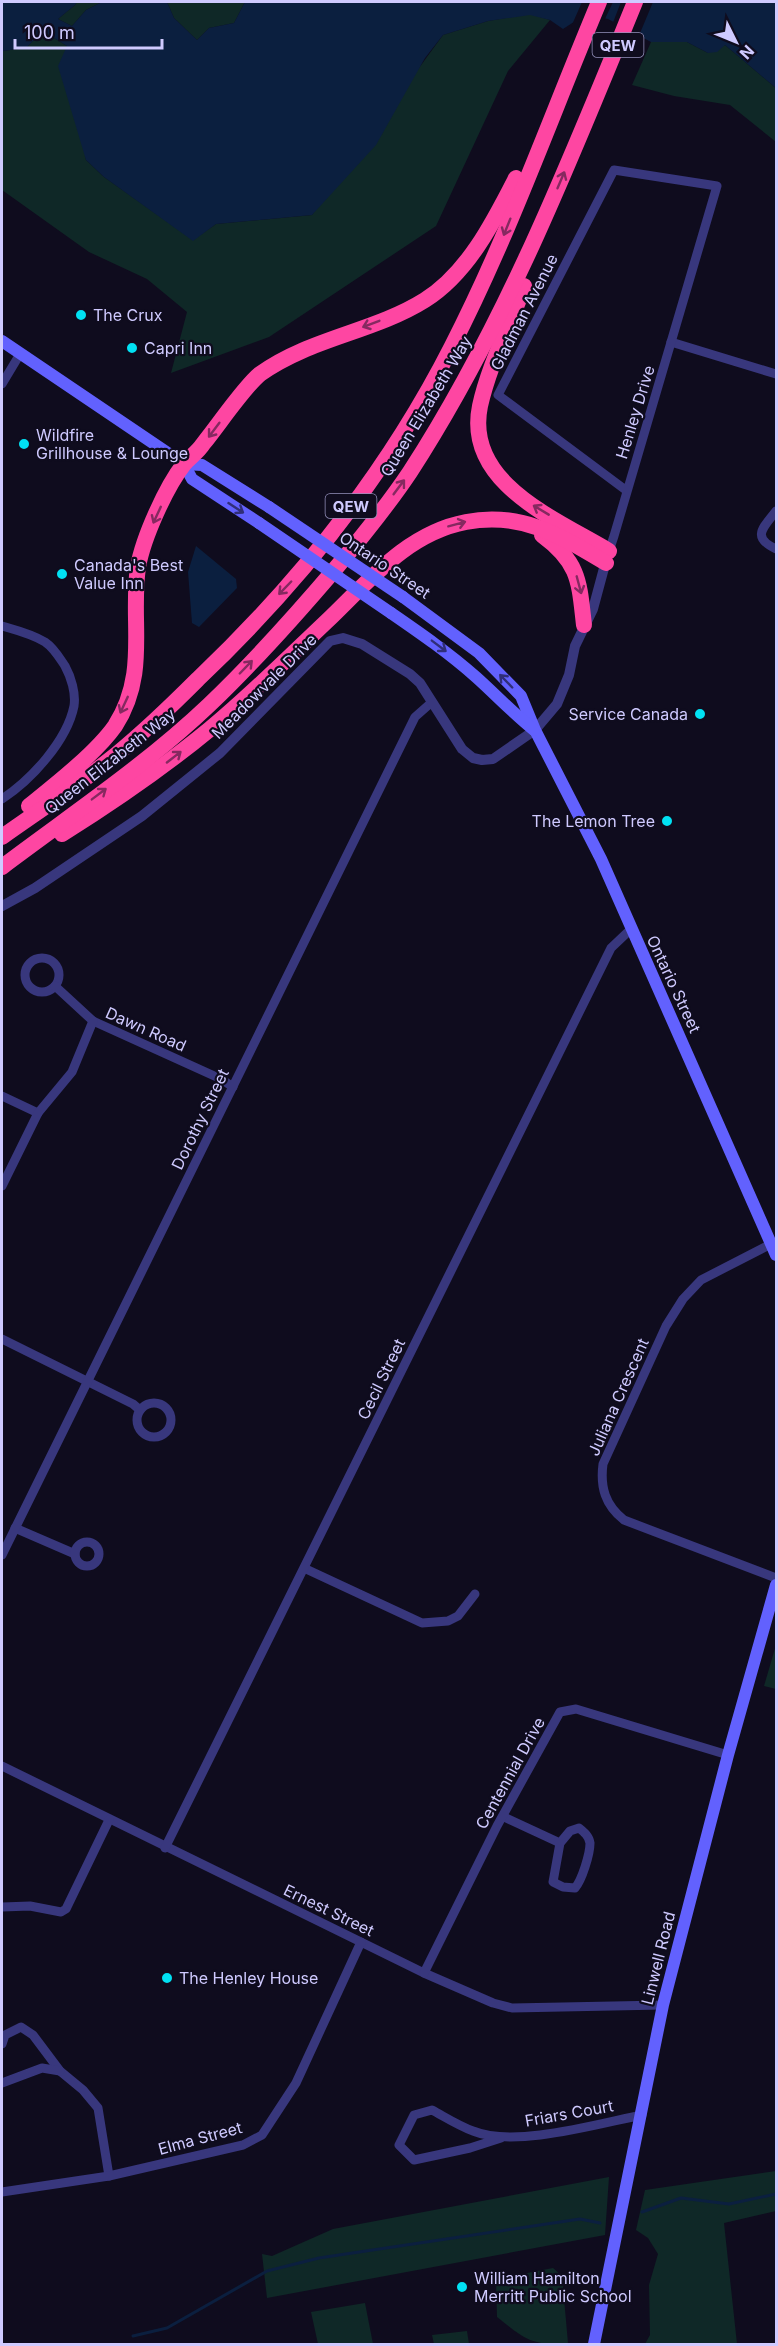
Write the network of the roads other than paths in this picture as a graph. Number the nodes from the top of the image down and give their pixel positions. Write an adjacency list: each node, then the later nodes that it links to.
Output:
1 (599, 2): 3 (highway, Queen Elizabeth Way / QEW)
2 (635, 2): 5 (highway, Queen Elizabeth Way / QEW, one-way to 2)
3 (568, 75): 11 (highway, one-way to 11); 23 (highway, Queen Elizabeth Way / QEW, one-way to 23)
4 (621, 171): 7 (street, Henley Drive); 12 (street, Gladman Avenue)
5 (538, 234): 16 (highway, one-way to 5); 24 (highway, Queen Elizabeth Way / QEW, one-way to 5)
6 (2, 342): 8 (main road, Ontario Street)
7 (672, 342): 9 (street); 12 (street, Henley Drive)
8 (20, 354): 10 (street); 11 (main road, Ontario Street)
9 (777, 374)
10 (2, 384)
11 (184, 464): 20 (main road, Ontario Street, one-way to 20, bridge); 20 (main road, Ontario Street, one-way to 11, bridge); 22 (highway, one-way to 22)
12 (627, 490): 16 (street, Henley Drive)
13 (777, 511): 15 (street)
14 (508, 521): 16 (highway); 17 (highway, one-way to 17); 24 (highway, one-way to 14)
15 (777, 549)
16 (607, 557): 17 (street, Henley Drive)
17 (584, 625): 20 (street, Henley Drive)
18 (2, 626): 21 (street)
19 (432, 702): 20 (street, Meadowvale Drive); 25 (street, Meadowvale Drive); 29 (street, Dorothy Street)
20 (535, 730): 26 (main road, Ontario Street)
21 (2, 799)
22 (2, 824)
23 (2, 837)
24 (2, 868)
25 (2, 906)
26 (631, 929): 33 (main road, Ontario Street); 40 (street, Cecil Street)
27 (55, 986): 28 (street, Dawn Road)
28 (93, 1021): 29 (street, Dawn Road); 31 (street)
29 (233, 1087): 35 (street, Dorothy Street)
30 (2, 1096): 31 (street)
31 (38, 1113): 32 (street)
32 (2, 1186)
33 (774, 1250): 41 (street, Juliana Crescent)
34 (2, 1339): 35 (street)
35 (87, 1382): 36 (street); 37 (street, Dorothy Street)
36 (140, 1410)
37 (15, 1528): 38 (street); 39 (street, Dorothy Street)
38 (75, 1554)
39 (2, 1556)
40 (306, 1569): 43 (street); 49 (street, Cecil Street)
41 (777, 1578)
42 (777, 1585): 44 (main road, Linwell Road)
43 (475, 1594)
44 (728, 1755): 46 (street, Centennial Drive); 53 (main road, Linwell Road)
45 (2, 1766): 47 (street, Ernest Street)
46 (504, 1817): 48 (street); 52 (street, Centennial Drive)
47 (109, 1820): 49 (street, Ernest Street); 50 (street)
48 (560, 1843): 48 (street)
49 (165, 1848): 51 (street, Ernest Street)
50 (2, 1907)
51 (361, 1942): 52 (street, Ernest Street); 59 (street, Elma Street)
52 (424, 1973): 53 (street, Ernest Street)
53 (663, 2005): 57 (main road, Linwell Road)
54 (2, 2044): 55 (street)
55 (60, 2071): 56 (street); 59 (street)
56 (2, 2083)
57 (642, 2115): 58 (street, Friars Court); 61 (main road, Linwell Road)
58 (501, 2138): 58 (street, Friars Court)
59 (109, 2176): 60 (street, Elma Street)
60 (2, 2192)
61 (594, 2344)

